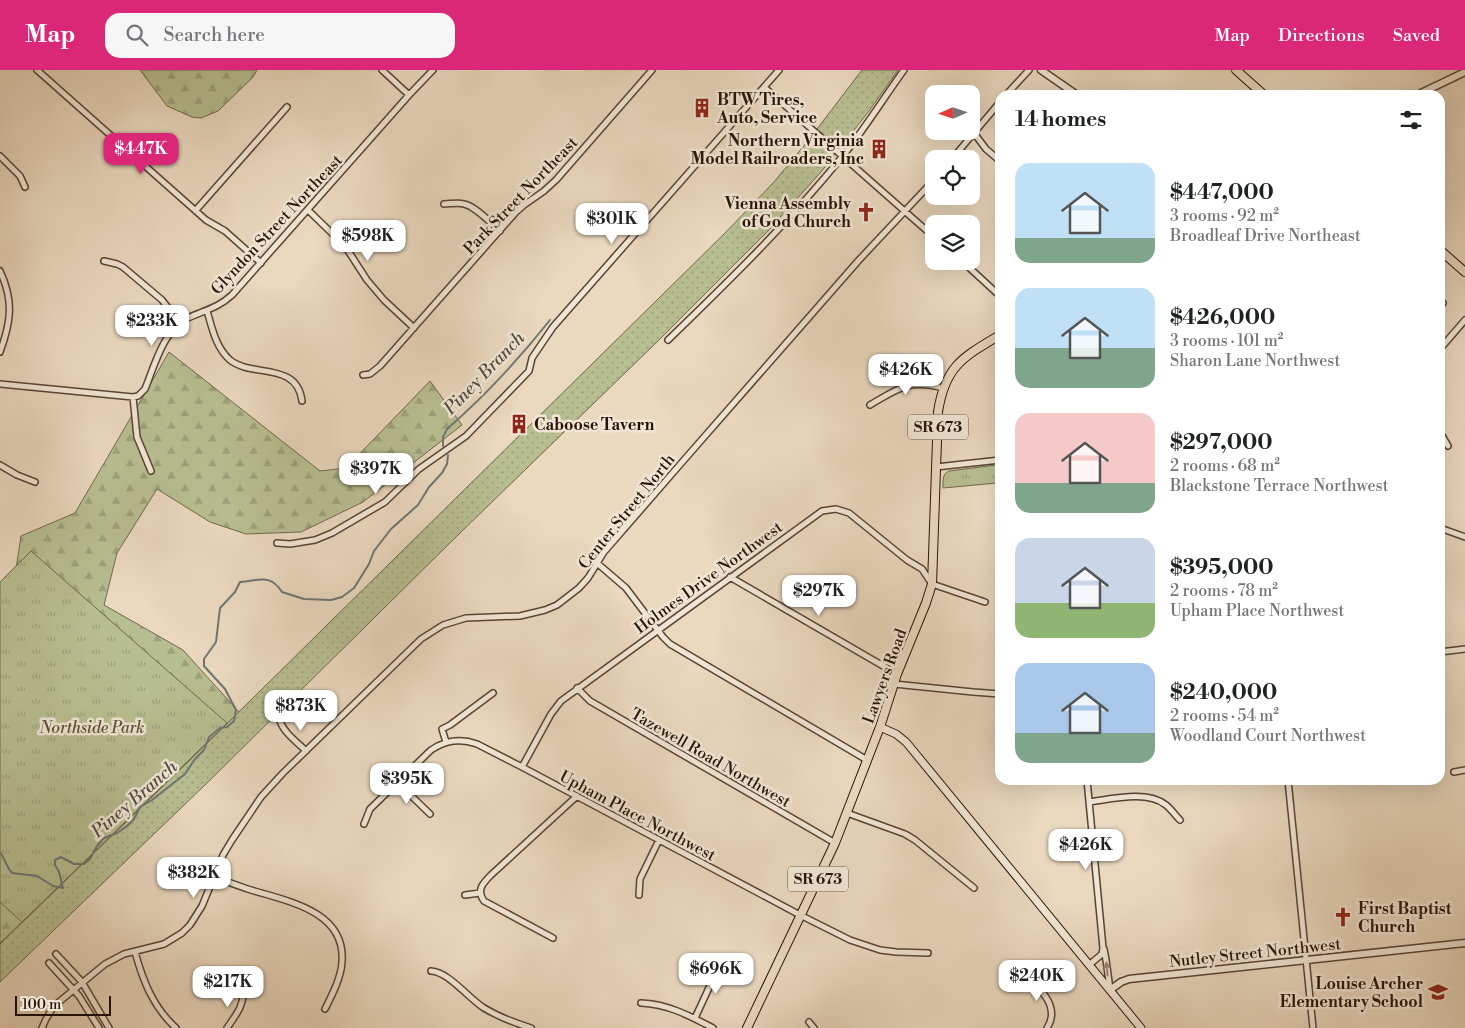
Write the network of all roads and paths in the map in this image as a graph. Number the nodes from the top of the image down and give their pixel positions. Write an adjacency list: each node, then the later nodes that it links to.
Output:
1 (37, 70): 29 (street)
2 (382, 70): 16 (street)
3 (433, 70): 16 (street, Glyndon Street Northeast)
4 (652, 70): 33 (street, Park Street Northeast)
5 (779, 70): 11 (street)
6 (904, 70): 24 (street)
7 (1028, 70): 12 (street)
8 (1041, 70): 13 (street)
9 (1236, 70): 14 (main road)
10 (1465, 72): 15 (street)
11 (764, 87): 24 (street); 64 (street)
12 (1010, 90)
13 (1070, 90)
14 (1258, 90)
15 (1427, 90)
16 (410, 95): 30 (street, Glyndon Street Northeast)
17 (287, 107): 29 (street)
18 (995, 108): 19 (street)
19 (980, 126)
20 (968, 140): 22 (street)
21 (979, 140): 25 (street)
22 (960, 150)
23 (0, 156): 26 (street)
24 (843, 156): 31 (street); 46 (street)
25 (995, 156)
26 (25, 187)
27 (925, 190): 31 (street, Center Street North)
28 (444, 204): 33 (street)
29 (196, 210): 36 (street)
30 (308, 210): 36 (street, Glyndon Street Northeast); 44 (street)
31 (905, 211): 32 (street); 65 (street, Center Street North)
32 (925, 229)
33 (500, 231): 44 (street, Park Street Northeast)
34 (1445, 254): 39 (main road)
35 (104, 261): 43 (street)
36 (261, 263): 41 (street, Glyndon Street Northeast)
37 (972, 270): 40 (street)
38 (0, 271): 48 (street)
39 (1465, 272)
40 (995, 291)
41 (207, 311): 43 (street, Glyndon Street Northeast); 53 (street)
42 (1465, 320): 47 (street)
43 (180, 323): 52 (street, Glyndon Street Northeast)
44 (414, 328): 49 (street, Park Street Northeast)
45 (995, 338): 51 (main road, Lawyers Road / SR 673)
46 (668, 340)
47 (1445, 343)
48 (0, 352)
49 (363, 375)
50 (0, 384): 52 (street)
51 (943, 388): 54 (street); 59 (main road, Lawyers Road / SR 673)
52 (133, 397): 60 (street)
53 (302, 400)
54 (870, 405)
55 (1445, 441): 56 (street)
56 (1448, 446)
57 (995, 461): 59 (street)
58 (0, 465): 61 (street)
59 (936, 467): 67 (main road, Lawyers Road / SR 673)
60 (151, 471)
61 (35, 482)
62 (1445, 530): 63 (street)
63 (1465, 537)
64 (277, 543)
65 (598, 563): 69 (street); 80 (street, Center Street North)
66 (730, 577): 67 (street, Holmes Drive Northwest); 69 (street, Holmes Drive Northwest); 72 (street)
67 (932, 584): 68 (street); 72 (main road, Lawyers Road / SR 673)
68 (985, 602)
69 (657, 630): 74 (street, Holmes Drive Northwest); 81 (street)
70 (1465, 649): 71 (street)
71 (1445, 651)
72 (897, 674): 73 (main road, Lawyers Road / SR 673)
73 (894, 684): 76 (street); 78 (main road, Lawyers Road / SR 673)
74 (577, 688): 82 (street, Holmes Drive Northwest); 95 (street, Tazewell Road Northwest)
75 (493, 693): 79 (street)
76 (995, 694)
77 (280, 721): 80 (street)
78 (880, 727): 81 (main road, Lawyers Road / SR 673); 111 (main road)
79 (446, 742): 82 (street, Upham Place Northwest); 85 (street)
80 (306, 751): 96 (street, Center Street North)
81 (868, 760): 90 (main road, Lawyers Road / SR 673)
82 (522, 767): 88 (street, Upham Place Northwest)
83 (1465, 770): 84 (street)
84 (1454, 772)
85 (397, 782): 91 (street); 93 (street)
86 (1087, 785): 89 (street)
87 (1288, 785): 108 (street)
88 (577, 796): 94 (street, Upham Place Northwest); 98 (street)
89 (1089, 802): 92 (street); 104 (street)
90 (847, 813): 95 (main road, Lawyers Road / SR 673); 97 (street)
91 (430, 814)
92 (1180, 820)
93 (364, 824)
94 (659, 840): 100 (street); 101 (street, Upham Place Northwest)
95 (835, 843): 101 (main road, Lawyers Road / SR 673)
96 (214, 876): 105 (street, Center Street North); 119 (street)
97 (974, 888)
98 (480, 893): 99 (street); 102 (street)
99 (465, 895)
100 (639, 895)
101 (800, 915): 106 (street, Upham Place Northwest); 129 (main road, Lawyers Road / SR 673)
102 (552, 938)
103 (1465, 942): 108 (street, Nutley Street Northwest)
104 (1104, 948): 111 (street); 116 (street, one-way to 104)
105 (135, 952): 114 (street, Center Street North); 125 (street)
106 (928, 953)
107 (56, 954): 114 (street)
108 (1306, 960): 116 (street, Nutley Street Northwest); 133 (street)
109 (49, 963): 115 (street)
110 (720, 964): 120 (street)
111 (1089, 965): 116 (main road)
112 (431, 971): 127 (street)
113 (1025, 978): 131 (street)
114 (82, 982): 115 (street, Center Street North); 124 (street)
115 (73, 989): 122 (street, Center Street North); 123 (street)
116 (1110, 990): 132 (main road)
117 (243, 992): 126 (street)
118 (641, 1003): 120 (street)
119 (325, 1009)
120 (694, 1018): 128 (street)
121 (809, 1022): 130 (street)
122 (42, 1028)
123 (99, 1028)
124 (109, 1028)
125 (176, 1028)
126 (227, 1028)
127 (531, 1028)
128 (713, 1028)
129 (747, 1028)
130 (814, 1028)
131 (1047, 1028)
132 (1141, 1028)
133 (1313, 1028)

